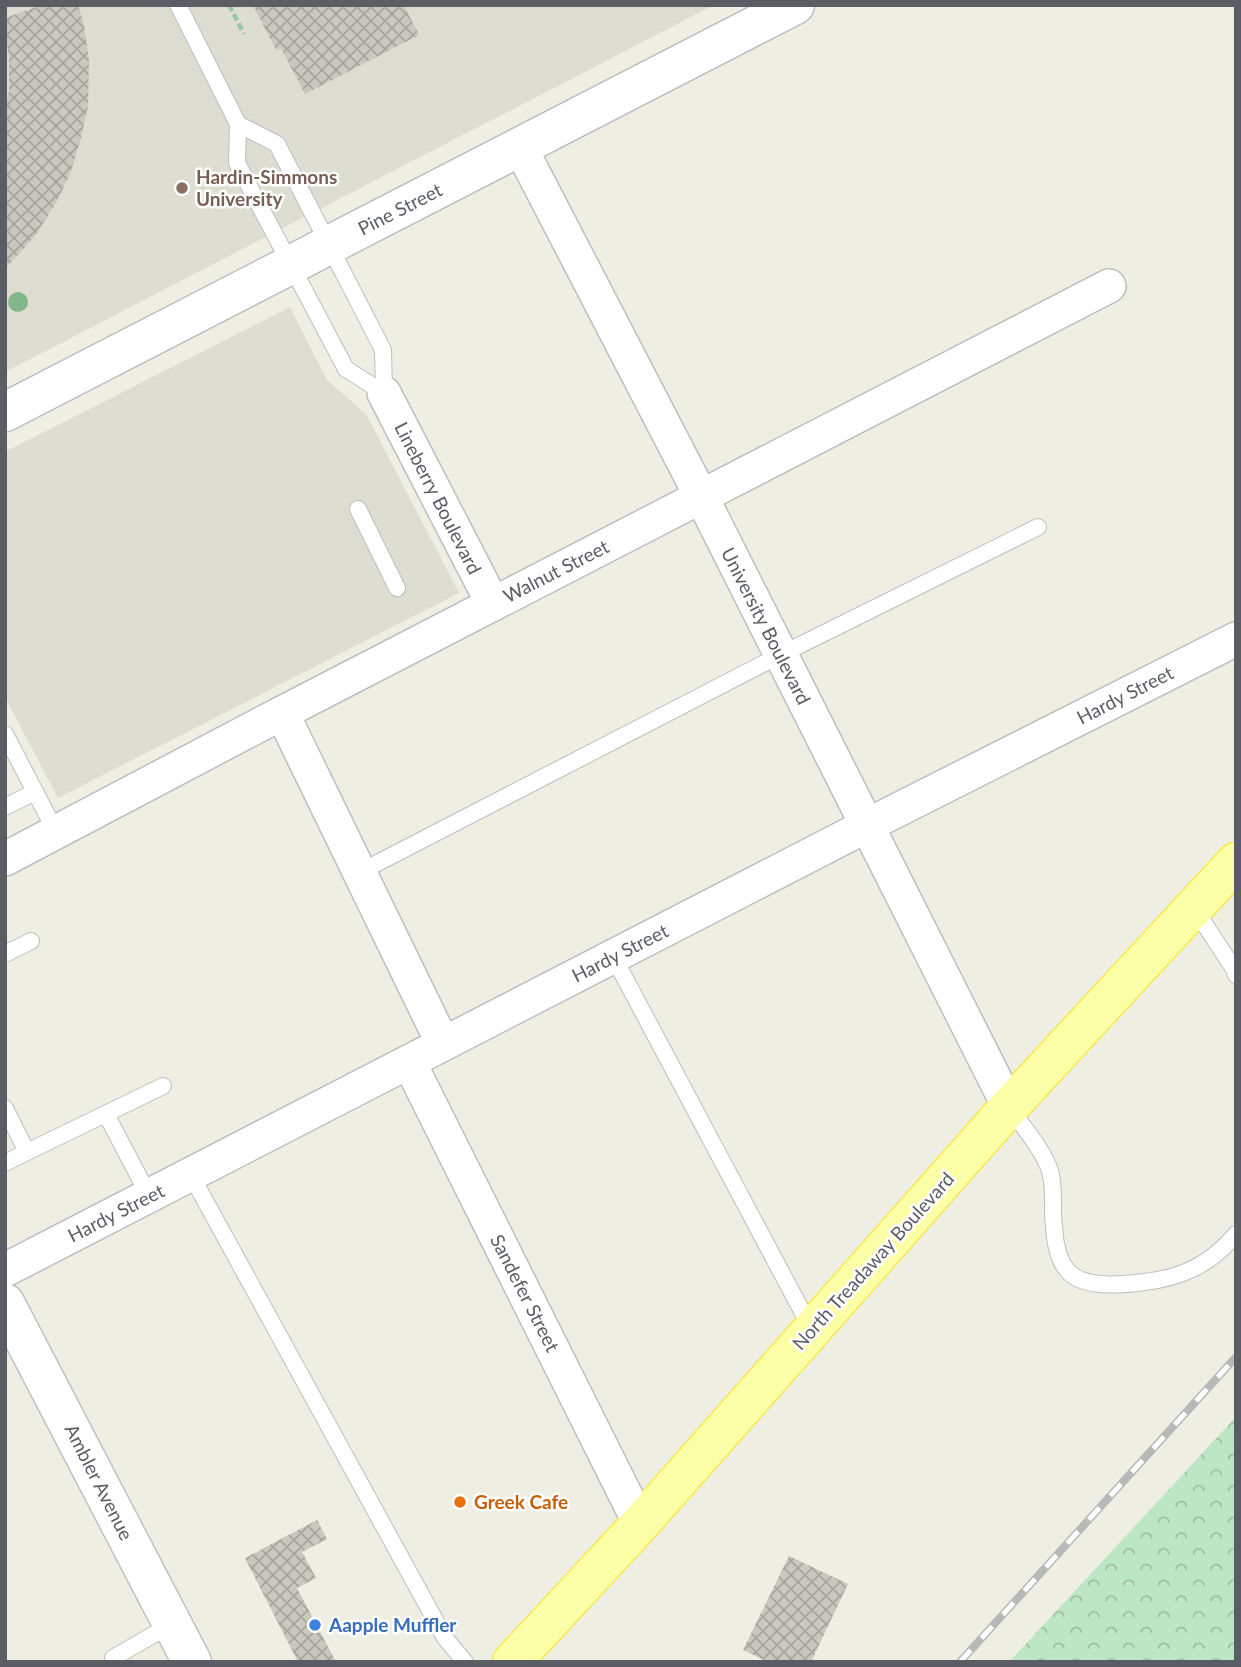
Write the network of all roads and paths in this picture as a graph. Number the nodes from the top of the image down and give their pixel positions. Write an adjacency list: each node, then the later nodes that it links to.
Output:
1 (177, 5): 5 (lane)
2 (229, 5): 4 (path)
3 (795, 5): 6 (street, Pine Street)
4 (244, 34)
5 (238, 124): 7 (lane, Lineberry Boulevard); 8 (lane)
6 (520, 146): 7 (street, Pine Street); 12 (street, University Boulevard)
7 (329, 246): 8 (street, Pine Street); 10 (lane, Lineberry Boulevard)
8 (290, 265): 10 (lane); 11 (street, Pine Street)
9 (1109, 286): 12 (street, Walnut Street)
10 (384, 393): 16 (street, Lineberry Boulevard)
11 (5, 412)
12 (701, 496): 16 (street, Walnut Street); 18 (street, University Boulevard)
13 (358, 509): 15 (lane)
14 (1038, 527): 18 (lane)
15 (397, 588)
16 (493, 604): 19 (street, Walnut Street)
17 (1236, 639): 23 (street, Hardy Street)
18 (780, 655): 23 (street, University Boulevard); 27 (lane)
19 (282, 713): 24 (street, Walnut Street); 27 (street)
20 (5, 734): 21 (lane)
21 (35, 792): 22 (lane); 24 (lane)
22 (5, 807)
23 (866, 826): 31 (street, Hardy Street); 36 (street, University Boulevard)
24 (56, 832): 25 (street, Walnut Street)
25 (5, 859)
26 (1236, 862): 28 (main road, North Treadaway Boulevard)
27 (360, 872): 33 (street)
28 (1194, 908): 32 (lane); 36 (main road, North Treadaway Boulevard)
29 (31, 941): 30 (lane)
30 (5, 954)
31 (612, 956): 33 (street, Hardy Street); 46 (lane)
32 (1236, 975)
33 (443, 1044): 34 (street, Hardy Street)
34 (409, 1062): 41 (street, Hardy Street); 47 (street, Sandefer Street)
35 (163, 1086): 38 (lane)
36 (1009, 1107): 43 (lane); 46 (main road, North Treadaway Boulevard)
37 (5, 1108): 39 (lane)
38 (106, 1114): 39 (lane); 42 (lane)
39 (27, 1152): 40 (lane)
40 (5, 1163)
41 (191, 1175): 42 (street, Hardy Street); 51 (lane)
42 (149, 1196): 44 (street, Hardy Street)
43 (1236, 1234)
44 (5, 1270)
45 (5, 1303): 48 (street, Ambler Avenue)
46 (812, 1330): 47 (main road, North Treadaway Boulevard)
47 (640, 1524): 52 (main road, North Treadaway Boulevard)
48 (173, 1624): 49 (lane); 50 (street, Ambler Avenue)
49 (113, 1661)
50 (192, 1662)
51 (465, 1662)
52 (512, 1662)

